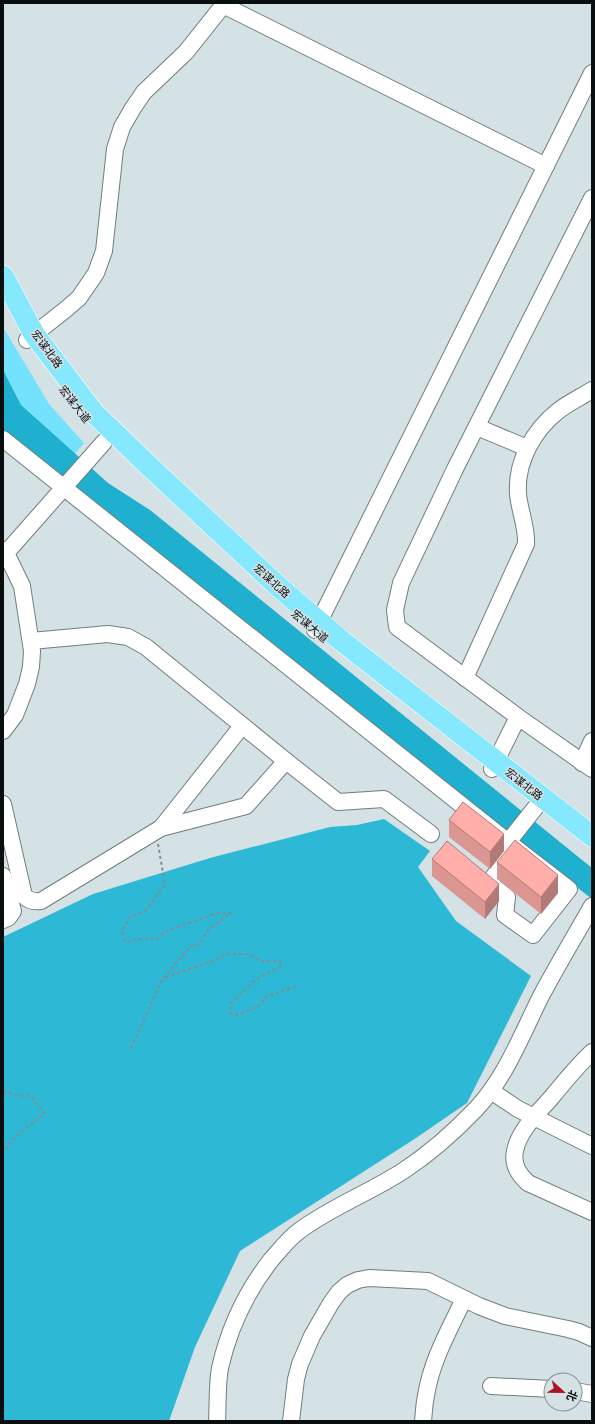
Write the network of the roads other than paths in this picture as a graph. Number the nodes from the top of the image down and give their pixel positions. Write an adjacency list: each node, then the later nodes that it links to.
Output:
1 (224, 4): 3 (street); 7 (street)
2 (592, 73): 3 (street)
3 (546, 166): 15 (street)
4 (592, 198): 9 (street)
5 (3, 276): 7 (main road, 宏谋北路)
6 (3, 296): 7 (main road, 宏谋大道)
7 (30, 337): 11 (main road, 宏谋大道); 15 (main road, 宏谋北路)
8 (592, 390): 12 (street)
9 (477, 427): 12 (street); 17 (street)
10 (3, 439): 13 (street)
11 (104, 442): 13 (street); 15 (main road, 宏谋大道)
12 (527, 448): 17 (street)
13 (64, 487): 14 (street); 30 (street)
14 (5, 551): 16 (street)
15 (317, 626): 23 (main road, 宏谋大道)
16 (31, 641): 19 (street); 20 (street)
17 (464, 678): 18 (street)
18 (518, 717): 23 (street); 24 (street)
19 (242, 726): 22 (street); 27 (street)
20 (3, 731)
21 (592, 741): 24 (street)
22 (286, 761): 27 (street); 28 (street)
23 (494, 765): 25 (main road, 宏谋大道)
24 (587, 766)
25 (540, 801): 29 (main road, 宏谋北路); 30 (street); 31 (main road, 宏谋大道)
26 (3, 804): 27 (street)
27 (159, 830)
28 (431, 834)
29 (592, 836)
30 (512, 844): 30 (street)
31 (592, 848)
32 (3, 876): 34 (street)
33 (592, 906): 36 (street)
34 (3, 920)
35 (592, 1052): 37 (street)
36 (491, 1091): 37 (street); 44 (street)
37 (535, 1117): 38 (street); 39 (street)
38 (592, 1146)
39 (592, 1212)
40 (464, 1299): 41 (street); 45 (street); 46 (street)
41 (592, 1338)
42 (491, 1386): 43 (street)
43 (543, 1389)
44 (217, 1421)
45 (291, 1421)
46 (423, 1421)

